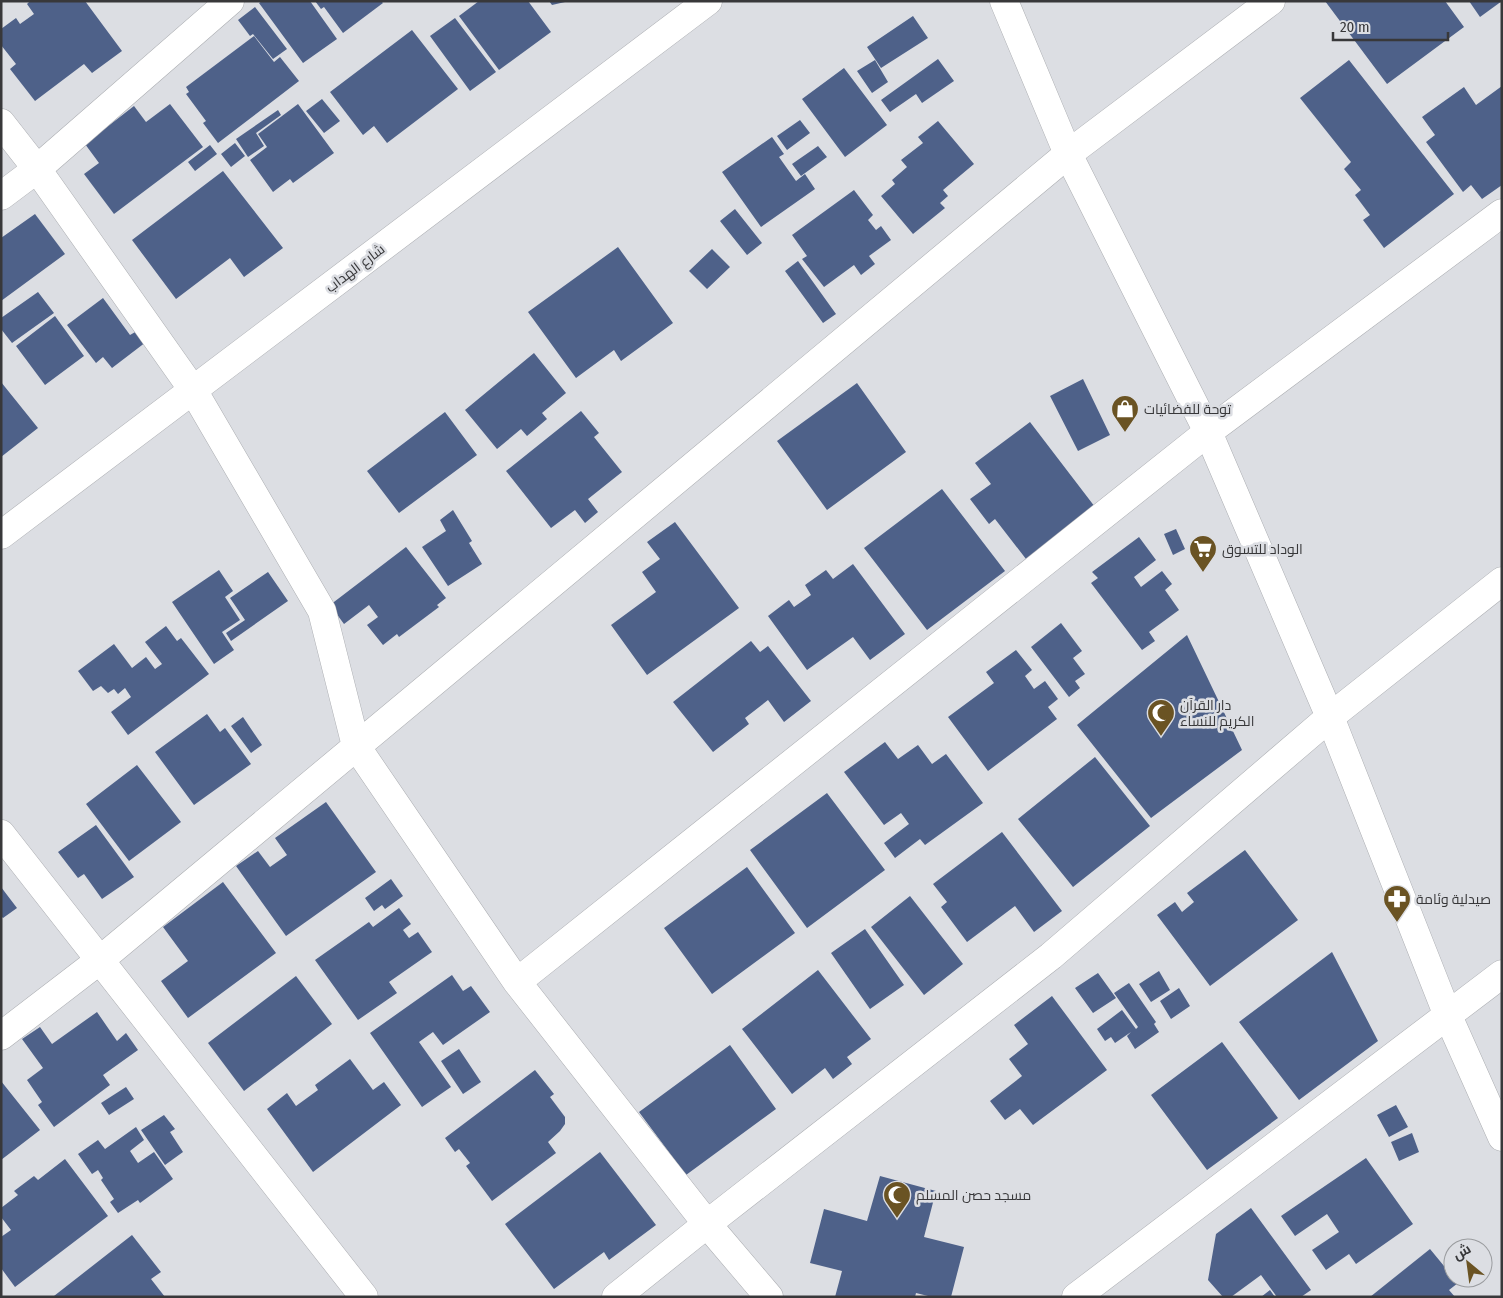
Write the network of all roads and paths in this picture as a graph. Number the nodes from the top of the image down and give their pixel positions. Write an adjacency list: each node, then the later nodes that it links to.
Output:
1 (230, 1): 7 (street)
2 (708, 1): 10 (street, شارع الهداب)
3 (1004, 1): 6 (street)
4 (1271, 1): 6 (street)
5 (1, 123): 7 (street)
6 (1068, 154): 11 (street); 15 (street)
7 (37, 169): 8 (street); 10 (street)
8 (1, 196)
9 (1502, 213): 11 (street)
10 (193, 390): 12 (street, شارع الهداب); 15 (street)
11 (1208, 432): 14 (street); 19 (street)
12 (1, 535)
13 (1502, 581): 14 (street)
14 (1330, 717): 20 (street); 23 (street)
15 (356, 746): 17 (street); 19 (street)
16 (1, 834): 17 (street)
17 (100, 960): 21 (street); 24 (street)
18 (1502, 974): 20 (street)
19 (518, 982): 23 (street)
20 (1448, 1016): 22 (street); 27 (street)
21 (1, 1036)
22 (1502, 1137)
23 (707, 1224): 25 (street); 26 (street)
24 (364, 1297)
25 (616, 1297)
26 (769, 1297)
27 (1076, 1297)

